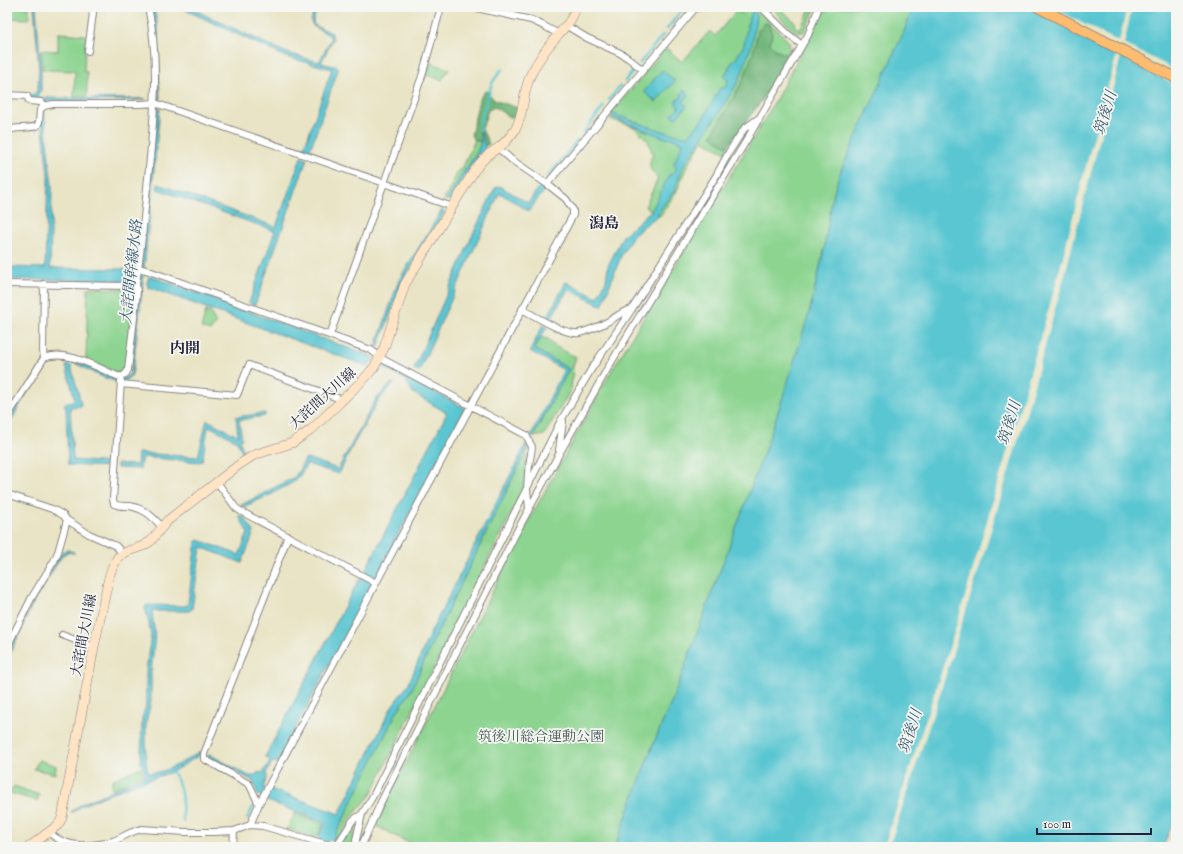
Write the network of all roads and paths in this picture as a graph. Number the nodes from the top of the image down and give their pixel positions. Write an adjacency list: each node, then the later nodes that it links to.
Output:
1 (90, 7): 13 (street)
2 (148, 7): 17 (street)
3 (442, 7): 22 (street)
4 (472, 7): 11 (street)
5 (576, 7): 10 (main road, 大詫間大川線)
6 (696, 7): 14 (street)
7 (761, 7): 12 (street)
8 (819, 7): 12 (street)
9 (1038, 7): 15 (main road)
10 (567, 26): 11 (main road, 大詫間大川線); 14 (street)
11 (559, 34): 21 (main road, 大詫間大川線)
12 (802, 45): 19 (street)
13 (88, 51)
14 (643, 70): 23 (street)
15 (1176, 78)
16 (7, 95): 18 (street)
17 (158, 104): 18 (street); 22 (street); 25 (street)
18 (44, 106): 20 (street)
19 (760, 117): 30 (street); 39 (street)
20 (7, 130)
21 (498, 148): 23 (street); 24 (main road, 大詫間大川線)
22 (384, 183): 24 (street); 31 (street)
23 (547, 184): 29 (street)
24 (453, 207): 32 (main road, 大詫間大川線)
25 (138, 268): 26 (street); 31 (street)
26 (136, 283): 28 (street); 34 (street)
27 (7, 284): 28 (street)
28 (44, 284): 33 (street)
29 (522, 309): 30 (street); 36 (street)
30 (632, 309): 37 (street)
31 (330, 335): 32 (street)
32 (380, 357): 35 (main road, 大詫間大川線); 36 (street)
33 (44, 358): 34 (street); 38 (street)
34 (121, 380): 35 (street); 45 (street)
35 (344, 400): 40 (main road, 大詫間大川線)
36 (471, 406): 41 (street); 48 (street)
37 (563, 417): 39 (street); 41 (street)
38 (7, 418)
39 (559, 454): 43 (street)
40 (217, 482): 45 (main road, 大詫間大川線); 46 (street)
41 (527, 490): 43 (street); 53 (street)
42 (7, 494): 44 (street)
43 (529, 509): 62 (street)
44 (67, 520): 47 (street); 50 (street)
45 (162, 527): 47 (main road, 大詫間大川線)
46 (288, 536): 48 (street); 52 (street)
47 (124, 554): 51 (main road, 大詫間大川線)
48 (376, 583): 52 (street)
49 (62, 635): 51 (street)
50 (7, 647)
51 (94, 648): 56 (main road, 大詫間大川線)
52 (260, 802): 54 (street)
53 (362, 814): 54 (street); 61 (street)
54 (250, 825): 55 (street)
55 (234, 831): 57 (street); 60 (street)
56 (49, 832): 58 (street); 59 (main road, 大詫間大川線)
57 (111, 844): 58 (street)
58 (79, 846)
59 (29, 847)
60 (233, 847)
61 (358, 847)
62 (361, 847)

